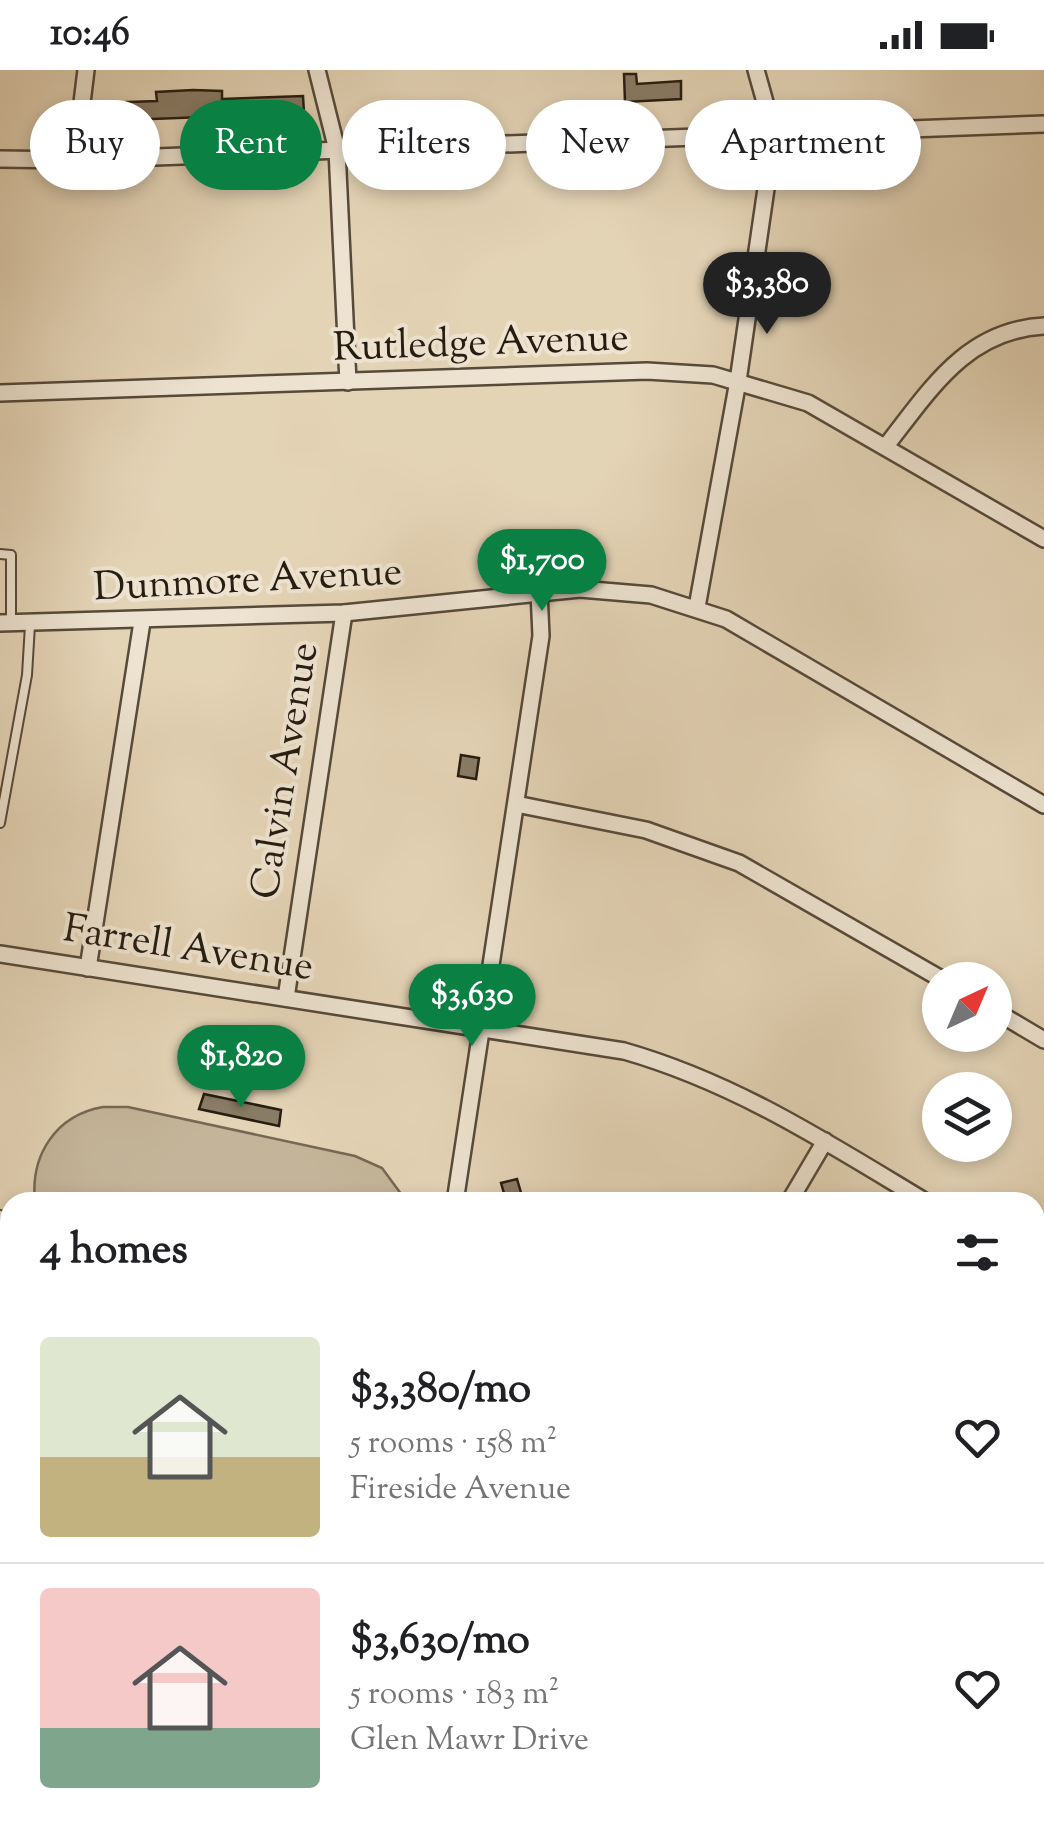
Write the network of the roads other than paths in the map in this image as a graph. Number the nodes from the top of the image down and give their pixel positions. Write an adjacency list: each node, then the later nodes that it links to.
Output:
1 (86, 70): 4 (street)
2 (317, 70): 9 (street)
3 (756, 70): 5 (street)
4 (82, 100)
5 (764, 100)
6 (1044, 124): 7 (street)
7 (921, 129)
8 (685, 137): 9 (street)
9 (337, 150): 10 (street); 16 (street)
10 (160, 157)
11 (0, 159): 12 (street)
12 (30, 159)
13 (766, 190): 15 (street)
14 (1044, 326): 18 (street)
15 (738, 381): 16 (street, Rutledge Avenue); 18 (street, Rutledge Avenue); 22 (street)
16 (348, 382): 17 (street, Rutledge Avenue)
17 (0, 393)
18 (886, 446): 19 (street, Rutledge Avenue)
19 (1044, 539)
20 (0, 554): 25 (lane)
21 (539, 592): 22 (street, Dunmore Avenue); 23 (street, Dunmore Avenue); 27 (street)
22 (697, 607): 28 (street, Dunmore Avenue)
23 (344, 613): 24 (street, Dunmore Avenue); 33 (street, Calvin Avenue)
24 (142, 622): 26 (street, Dunmore Avenue); 31 (street)
25 (5, 624): 26 (street, Dunmore Avenue)
26 (30, 625): 29 (lane)
27 (516, 804): 32 (street); 35 (street)
28 (1044, 806)
29 (0, 823)
30 (0, 954): 31 (street, Farrell Avenue)
31 (88, 968): 33 (street, Farrell Avenue)
32 (922, 968)
33 (286, 998): 35 (street, Farrell Avenue)
34 (1012, 1021): 36 (street)
35 (481, 1028): 37 (street, Farrell Avenue); 38 (street)
36 (1044, 1040)
37 (825, 1141): 39 (street); 40 (street, Farrell Avenue)
38 (456, 1192)
39 (795, 1192)
40 (909, 1192)

